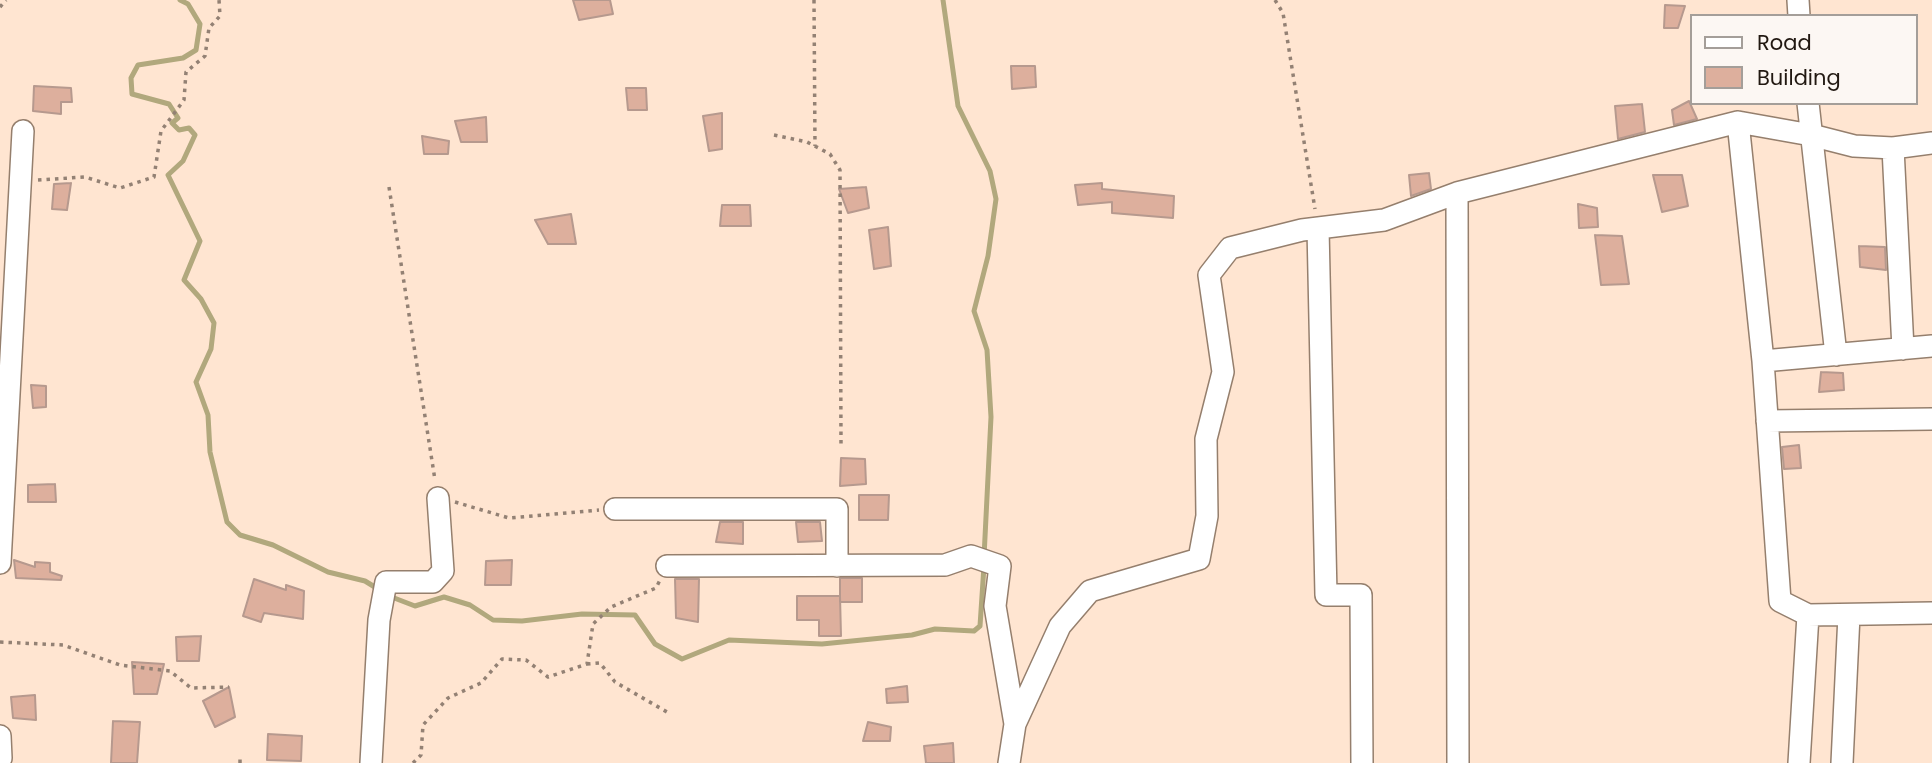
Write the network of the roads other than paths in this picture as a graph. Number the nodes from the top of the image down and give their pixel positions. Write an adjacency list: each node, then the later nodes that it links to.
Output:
1 (1808, 105): 4 (street)
2 (1738, 122): 4 (street); 7 (street); 12 (street)
3 (23, 131): 17 (street)
4 (1811, 135): 6 (street); 11 (street)
5 (1932, 143): 6 (street)
6 (1893, 148): 10 (street)
7 (1457, 193): 8 (street); 29 (street)
8 (1318, 228): 23 (street); 28 (street)
9 (1932, 346): 10 (street)
10 (1903, 349): 11 (street)
11 (1836, 355): 12 (street)
12 (1763, 361): 14 (street)
13 (1932, 419): 14 (street)
14 (1767, 421): 21 (street)
15 (438, 498): 26 (street)
16 (615, 509): 19 (street)
17 (0, 563)
18 (667, 566): 19 (street)
19 (837, 566): 23 (street)
20 (1932, 613): 22 (street)
21 (1808, 615): 22 (street); 30 (street)
22 (1849, 615): 31 (street)
23 (1015, 724): 27 (street)
24 (0, 736): 25 (street)
25 (1, 758)
26 (371, 763)
27 (1009, 763)
28 (1362, 763)
29 (1458, 763)
30 (1799, 763)
31 (1842, 763)

